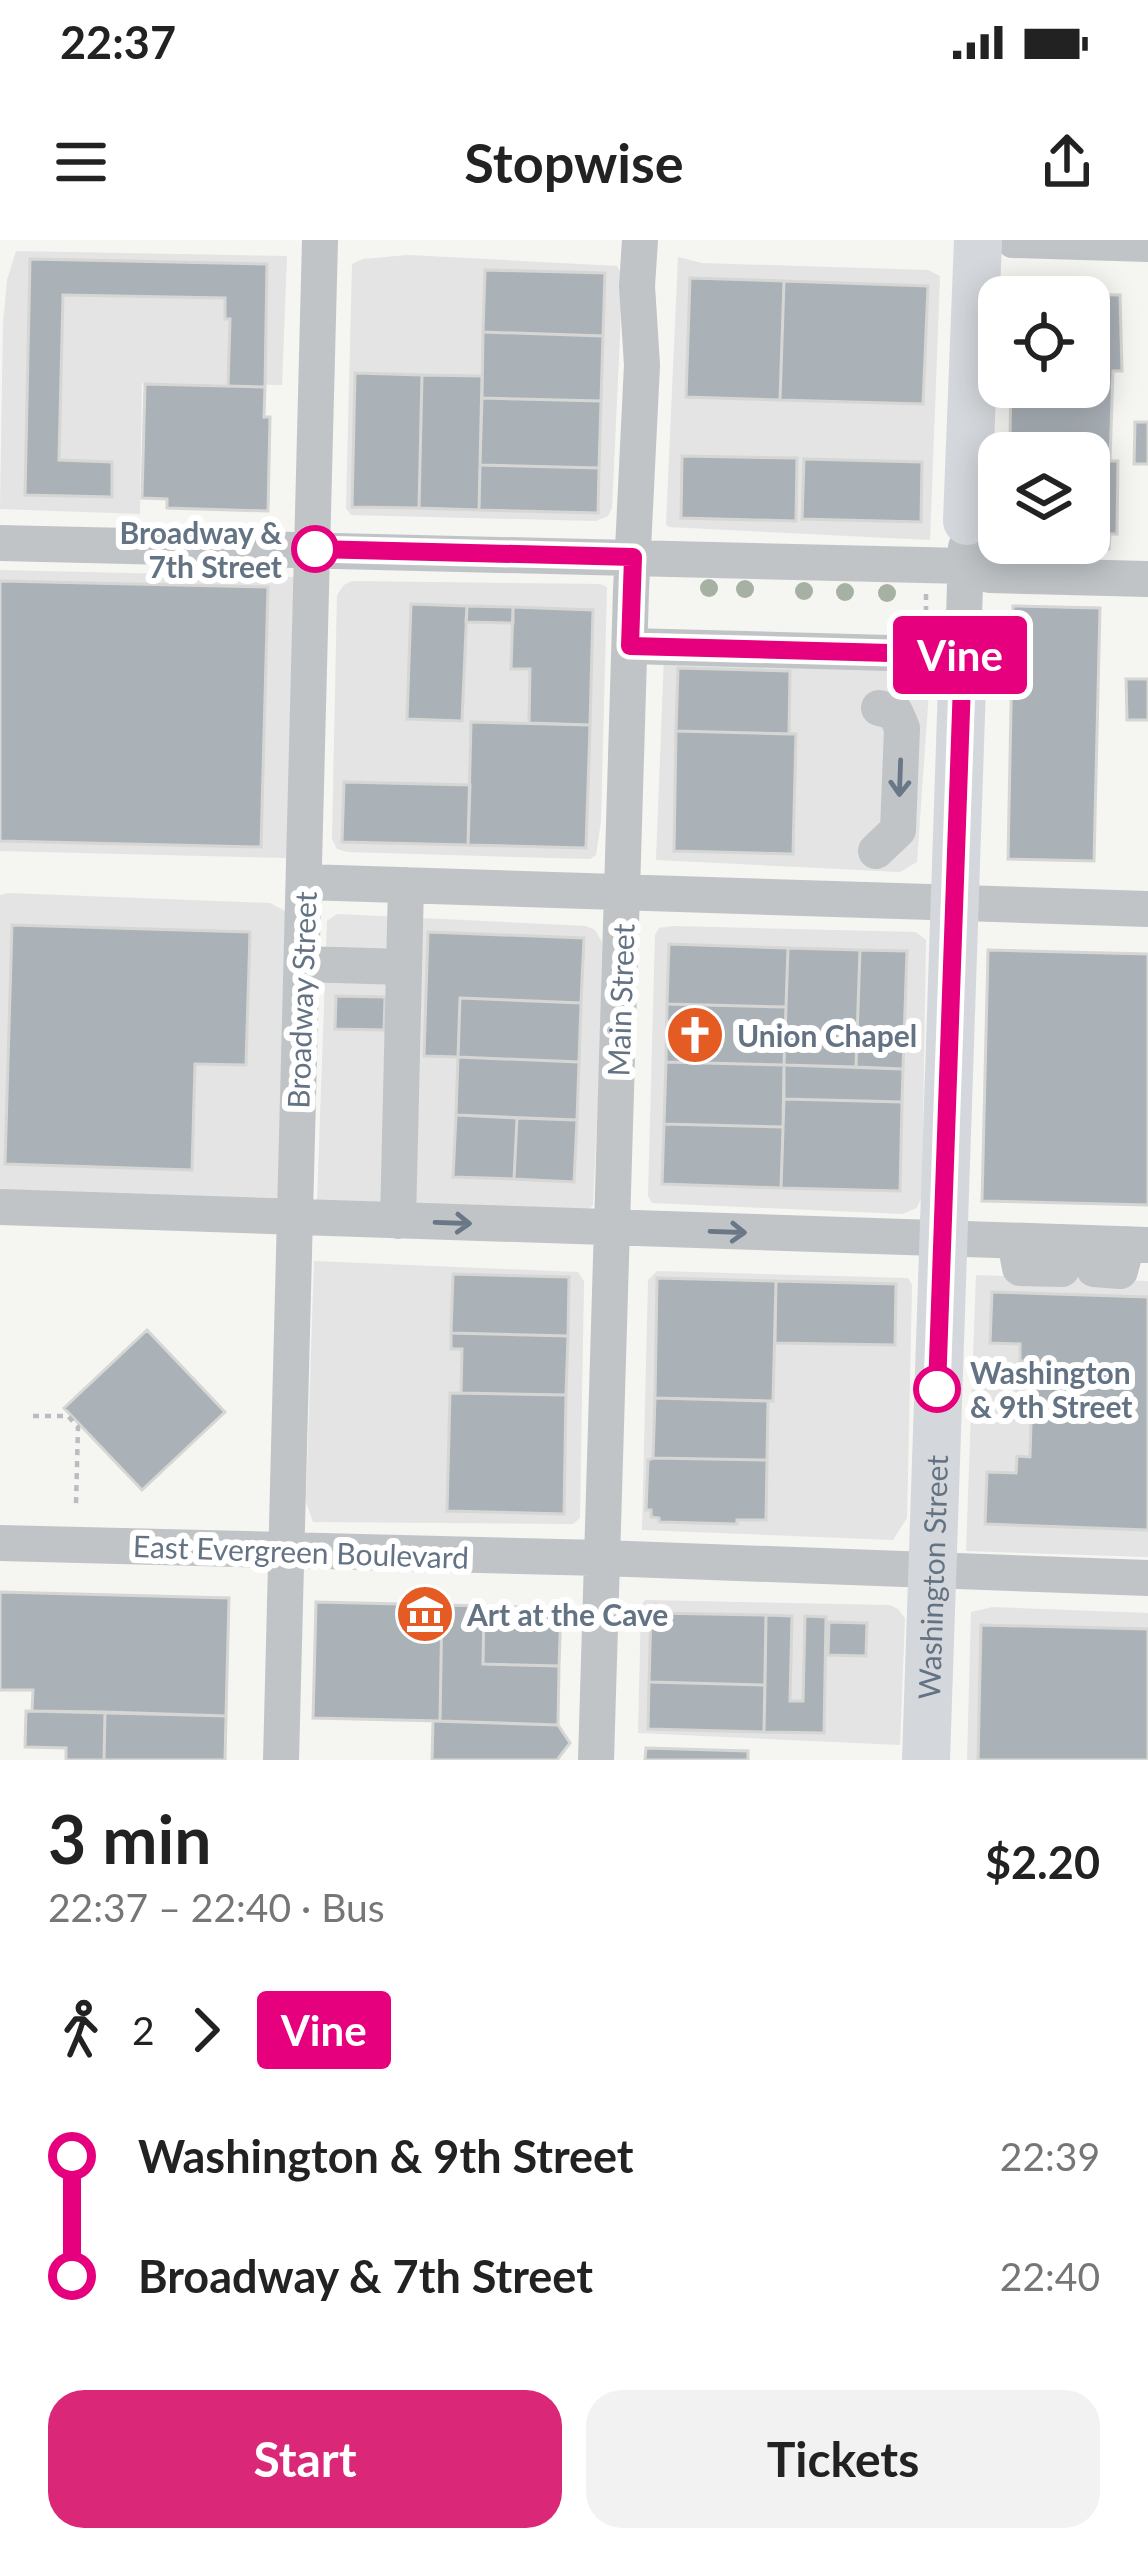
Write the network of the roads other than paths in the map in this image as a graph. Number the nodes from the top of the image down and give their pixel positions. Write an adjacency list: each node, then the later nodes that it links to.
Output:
1 (320, 240): 8 (street, Broadway Street)
2 (640, 240): 9 (street, Main Street)
3 (978, 240): 7 (main road, Washington Street)
4 (1013, 240): 5 (street)
5 (1148, 244)
6 (0, 543): 8 (street)
7 (966, 544): 9 (street); 10 (street); 12 (street, Washington Street)
8 (315, 549): 9 (street); 15 (street, Broadway Street)
9 (633, 557): 11 (street, Main Street)
10 (1148, 579)
11 (630, 646): 12 (street); 17 (street, Main Street)
12 (944, 654): 18 (main road, Washington Street)
13 (879, 708): 14 (street, one-way to 14)
14 (876, 851)
15 (305, 882): 16 (street); 20 (street, Broadway Street)
16 (406, 885): 17 (street); 21 (street)
17 (624, 893): 18 (street); 25 (street, Main Street)
18 (952, 903): 19 (street); 26 (main road, Washington Street)
19 (1148, 909)
20 (302, 964): 21 (street); 23 (street, Broadway Street)
21 (404, 967): 24 (street)
22 (0, 1207): 23 (street)
23 (294, 1217): 24 (street); 30 (street, Broadway Street)
24 (398, 1221): 25 (street, one-way to 25)
25 (612, 1228): 26 (street, one-way to 26); 31 (street, Main Street)
26 (942, 1240): 27 (street); 32 (main road, Washington Street)
27 (1015, 1241): 28 (street); 28 (street)
28 (1138, 1244)
29 (0, 1544): 30 (street, East Evergreen Boulevard)
30 (287, 1550): 31 (street, East Evergreen Boulevard); 34 (street, Broadway Street)
31 (602, 1558): 32 (street, East Evergreen Boulevard); 35 (street, Main Street)
32 (932, 1570): 33 (street, East Evergreen Boulevard); 36 (main road, Washington Street)
33 (1148, 1578)
34 (280, 1760)
35 (596, 1760)
36 (926, 1760)

